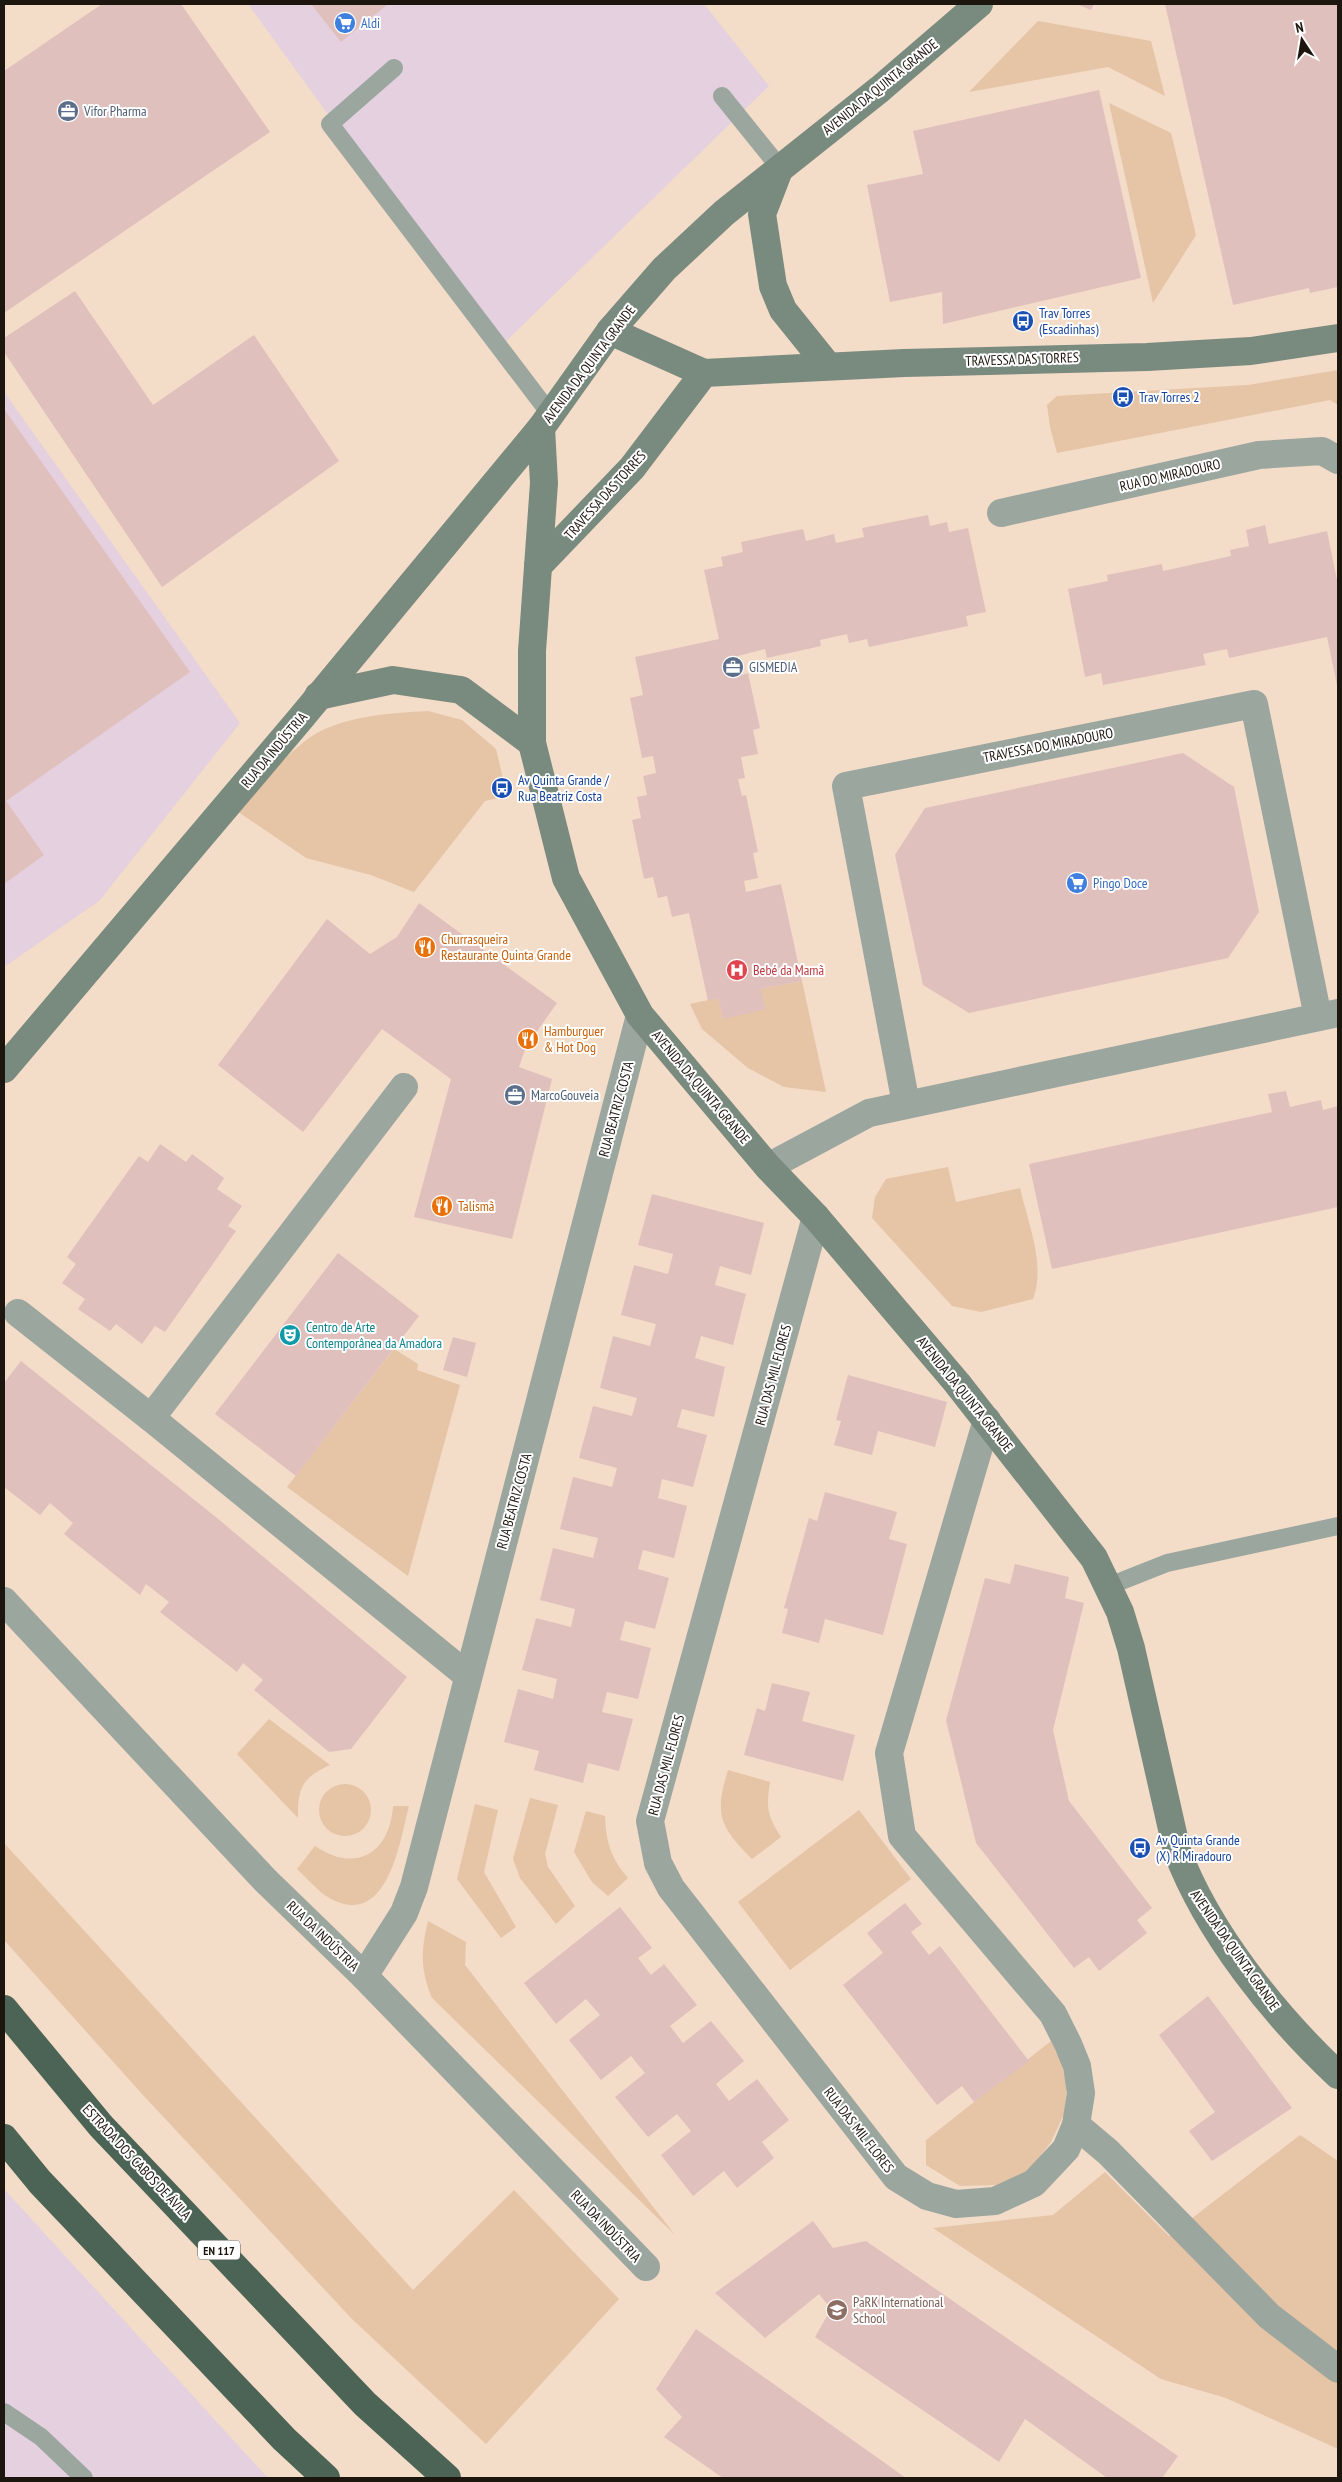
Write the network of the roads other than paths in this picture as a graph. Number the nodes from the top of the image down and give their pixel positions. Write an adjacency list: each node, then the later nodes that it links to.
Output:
1 (979, 4): 4 (street, AVENIDA DA QUINTA GRANDE)
2 (394, 68): 9 (lane)
3 (722, 96): 4 (lane)
4 (780, 168): 5 (street, AVENIDA DA QUINTA GRANDE); 7 (street)
5 (610, 331): 8 (street, TRAVESSA DAS TORRES); 9 (street, AVENIDA DA QUINTA GRANDE)
6 (1338, 338): 7 (street, TRAVESSA DAS TORRES)
7 (828, 366): 8 (street, TRAVESSA DAS TORRES)
8 (704, 373): 12 (street, TRAVESSA DAS TORRES)
9 (546, 422): 12 (street, AVENIDA DA QUINTA GRANDE); 13 (street, RUA DA INDÚSTRIA)
10 (1338, 460): 11 (street, RUA DO MIRADOURO)
11 (1001, 514)
12 (538, 566): 14 (street, AVENIDA DA QUINTA GRANDE)
13 (318, 696): 14 (street); 17 (street, RUA DA INDÚSTRIA)
14 (532, 743): 15 (street, AVENIDA DA QUINTA GRANDE)
15 (640, 1015): 20 (street, AVENIDA DA QUINTA GRANDE); 28 (street, RUA BEATRIZ COSTA)
16 (1328, 1015): 19 (street, TRAVESSA DO MIRADOURO); 19 (street, TRAVESSA DO MIRADOURO)
17 (4, 1069)
18 (404, 1087): 23 (street)
19 (906, 1104): 20 (street, TRAVESSA DO MIRADOURO)
20 (768, 1167): 21 (street, AVENIDA DA QUINTA GRANDE)
21 (816, 1217): 24 (street, AVENIDA DA QUINTA GRANDE); 32 (street, RUA DAS MIL FLORES)
22 (18, 1313): 23 (street)
23 (152, 1418): 28 (street)
24 (987, 1420): 26 (street, AVENIDA DA QUINTA GRANDE); 32 (street, RUA DAS MIL FLORES)
25 (1338, 1526): 26 (lane)
26 (1109, 1586): 31 (street, AVENIDA DA QUINTA GRANDE)
27 (4, 1601): 29 (street, RUA DA INDÚSTRIA)
28 (468, 1676): 29 (street, RUA BEATRIZ COSTA)
29 (364, 1976): 34 (street, RUA DA INDÚSTRIA)
30 (4, 2009): 39 (highway, ESTRADA DOS CABOS DE ÁVILA / EN 117)
31 (1338, 2075)
32 (1076, 2125): 35 (street)
33 (4, 2138): 38 (highway)
34 (646, 2267)
35 (1338, 2370)
36 (4, 2412): 37 (lane)
37 (84, 2478)
38 (326, 2478)
39 (447, 2478)

